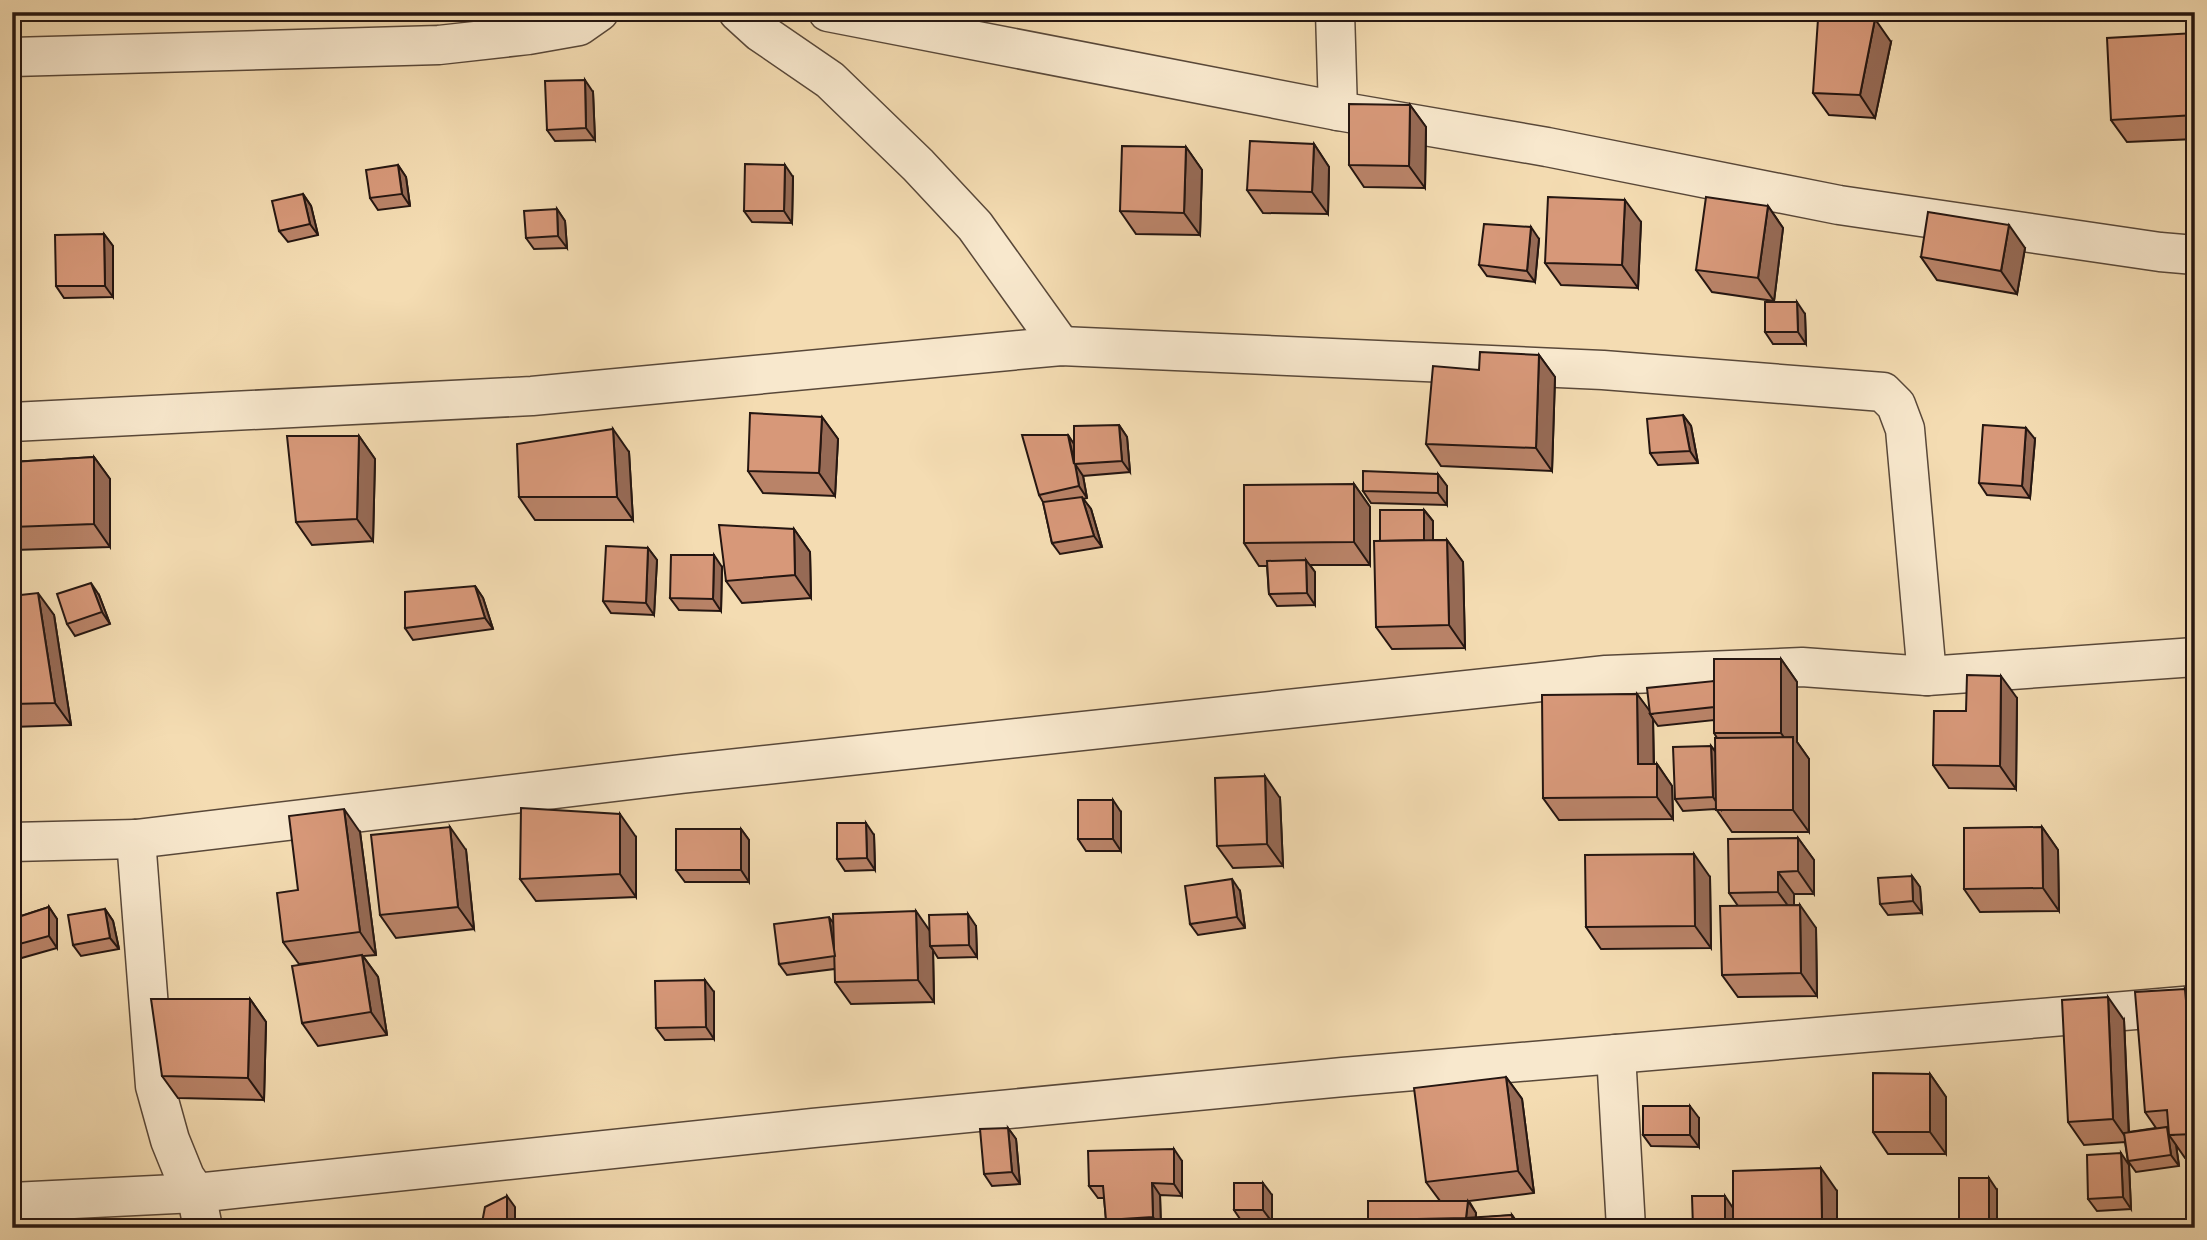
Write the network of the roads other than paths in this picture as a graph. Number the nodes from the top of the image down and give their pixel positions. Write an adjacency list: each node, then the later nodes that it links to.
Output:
1 (599, 12): 5 (street)
2 (738, 12): 8 (street)
3 (828, 12): 6 (street)
4 (1335, 12): 6 (street)
5 (12, 57)
6 (1338, 111): 7 (street)
7 (2195, 255)
8 (1061, 346): 9 (street); 11 (street)
9 (12, 422)
10 (2195, 657): 11 (street)
11 (1927, 676): 12 (street)
12 (136, 839): 13 (street); 17 (street)
13 (12, 842)
14 (2195, 1005): 15 (street)
15 (1616, 1054): 17 (street); 18 (street)
16 (12, 1202): 17 (street)
17 (199, 1211)
18 (1626, 1228)

